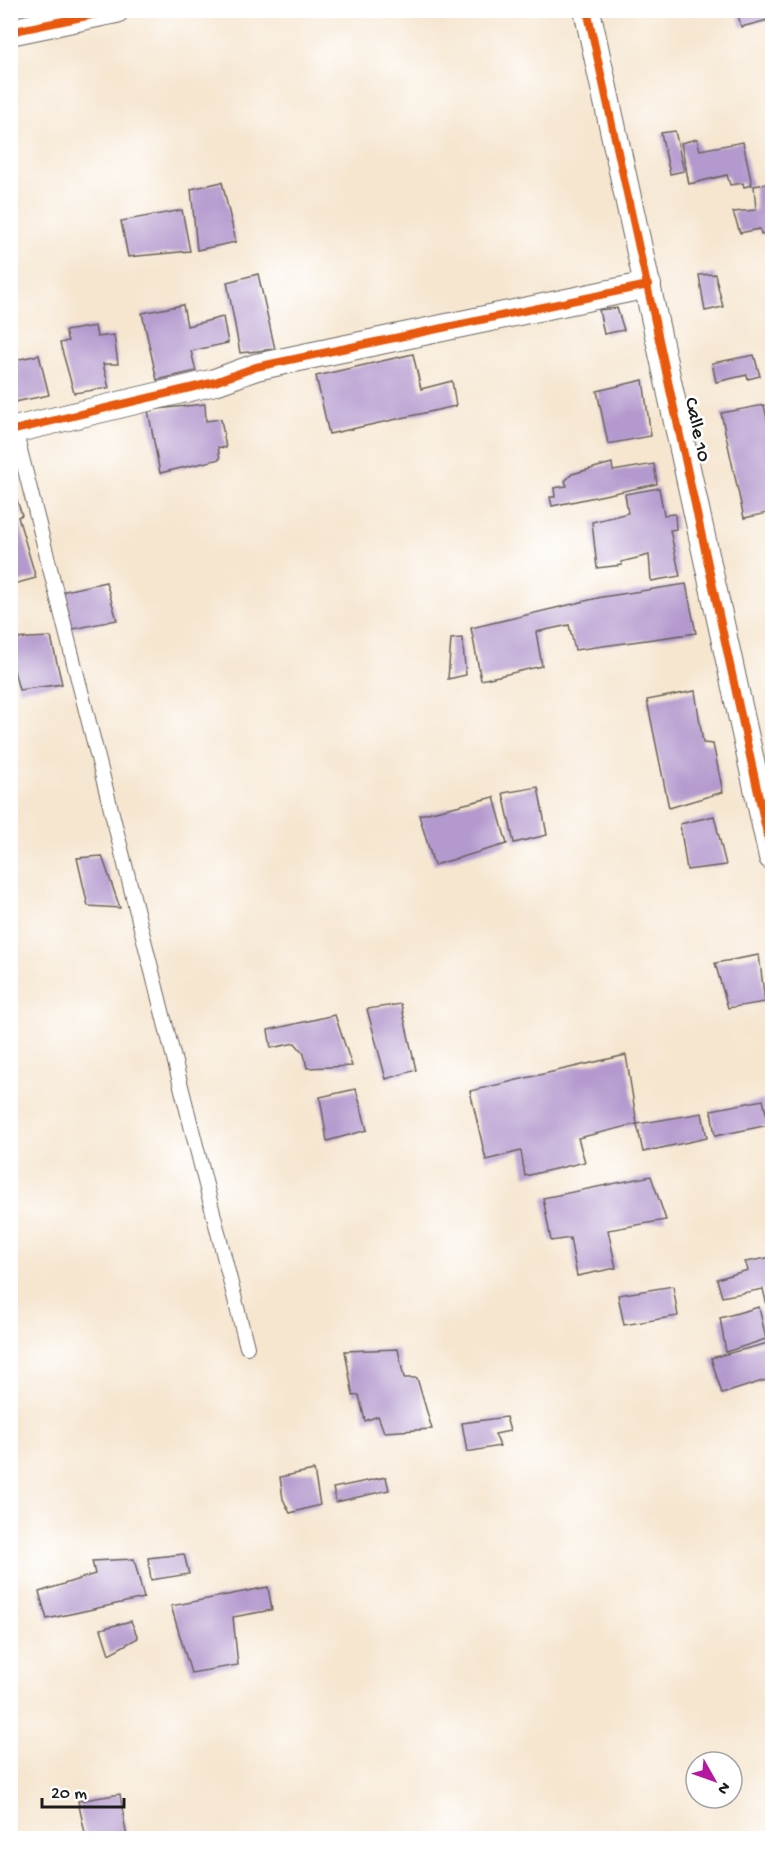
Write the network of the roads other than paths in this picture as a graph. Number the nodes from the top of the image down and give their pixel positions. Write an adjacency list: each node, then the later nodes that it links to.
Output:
1 (116, 10): 3 (street)
2 (587, 10): 4 (street, Calle 10)
3 (10, 32)
4 (648, 285): 5 (street); 6 (street, Calle 10)
5 (13, 430): 7 (lane)
6 (772, 857)
7 (247, 1347)

